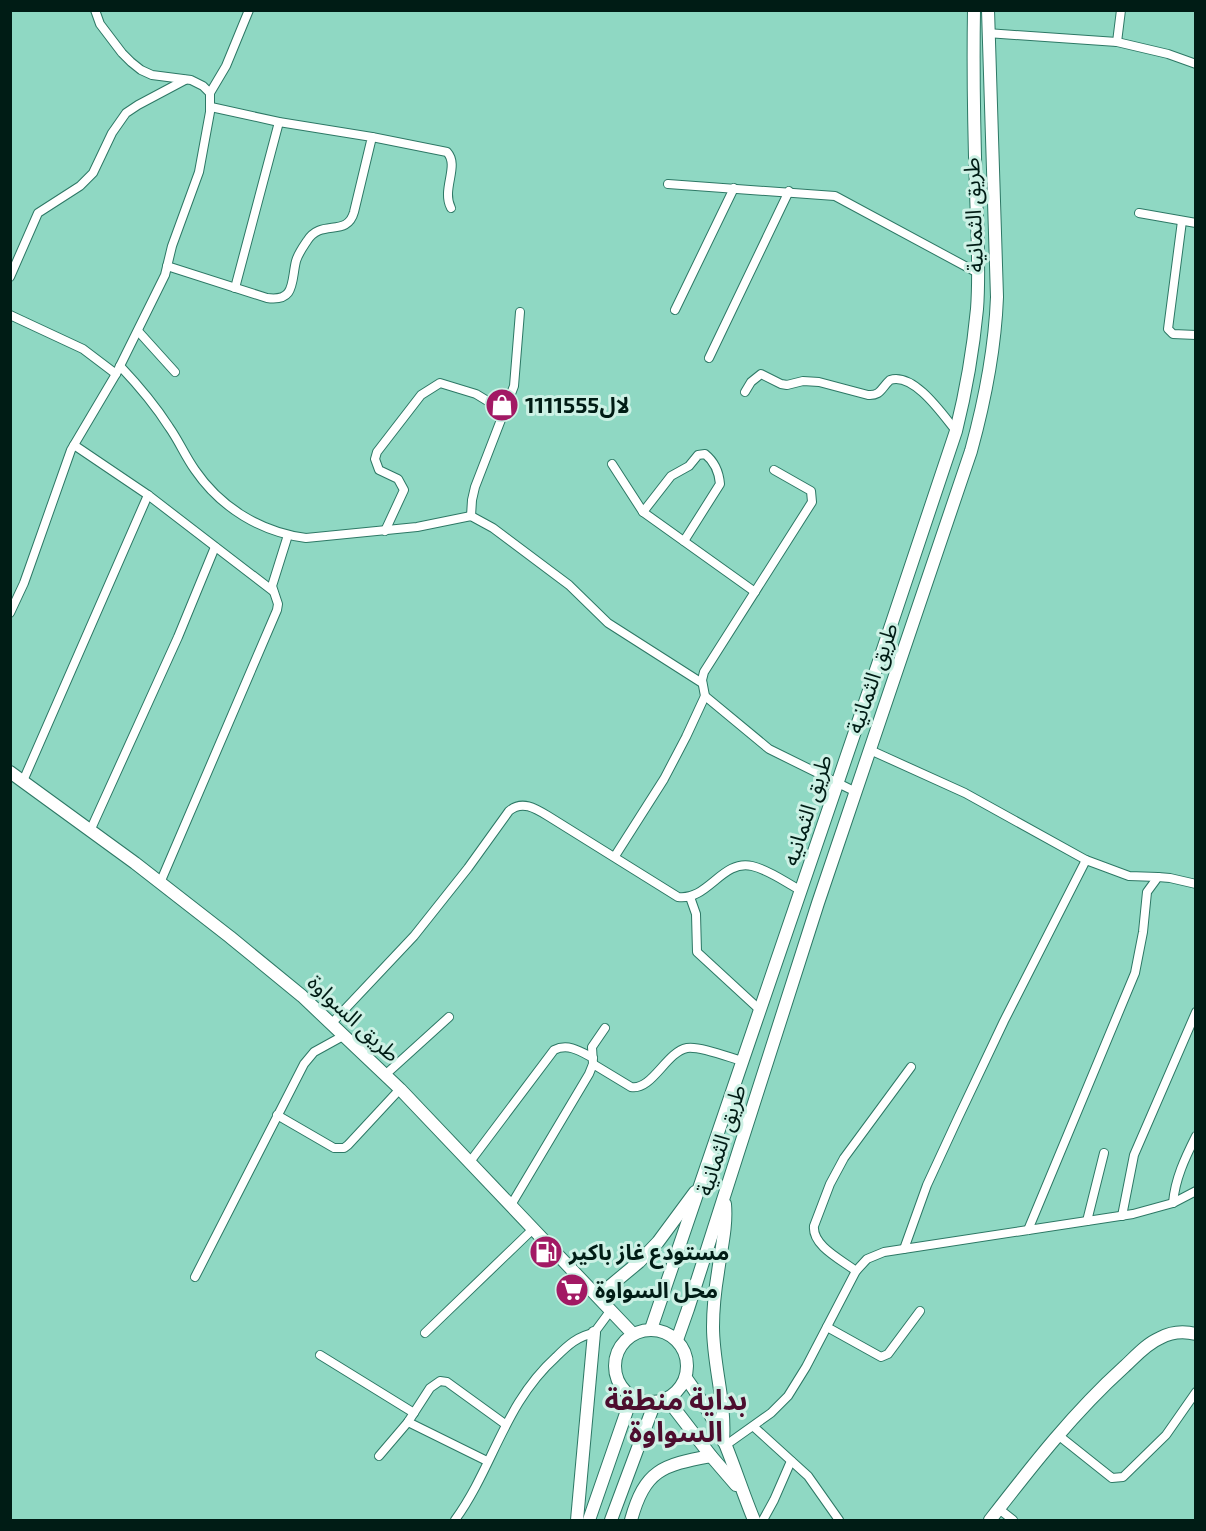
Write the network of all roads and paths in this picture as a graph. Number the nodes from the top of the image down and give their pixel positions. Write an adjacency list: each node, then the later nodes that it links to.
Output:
1 (95, 10): 9 (street)
2 (249, 10): 10 (street)
3 (974, 10): 22 (street, طريق الثمانيه)
4 (988, 10): 6 (street, طريق الثمانية)
5 (1121, 10): 7 (street)
6 (987, 33): 7 (street); 51 (street, طريق الثمانية)
7 (1117, 42): 8 (street)
8 (1196, 64)
9 (185, 80): 10 (street); 23 (street)
10 (210, 93): 11 (street)
11 (211, 107): 12 (street); 21 (street)
12 (279, 122): 13 (street); 24 (street)
13 (372, 137): 17 (street); 24 (street)
14 (668, 184): 15 (street)
15 (734, 188): 16 (street); 25 (street)
16 (789, 192): 22 (street); 30 (street)
17 (451, 208)
18 (1139, 213): 19 (street)
19 (1182, 221): 20 (street); 29 (street)
20 (1196, 223)
21 (167, 266): 24 (street); 28 (street)
22 (978, 273): 35 (street, طريق الثمانيه)
23 (10, 277)
24 (235, 288)
25 (675, 310)
26 (520, 312): 34 (street)
27 (10, 315): 31 (street)
28 (138, 331): 31 (street); 32 (street)
29 (1196, 335)
30 (709, 358)
31 (118, 370): 36 (street); 43 (street)
32 (175, 372)
33 (745, 392): 35 (street)
34 (504, 411): 41 (street); 42 (street)
35 (956, 431): 54 (street, طريق الثمانيه)
36 (74, 446): 39 (street); 48 (street)
37 (612, 464): 40 (street)
38 (774, 470): 47 (street)
39 (148, 495): 45 (street); 53 (street)
40 (643, 512): 44 (street); 44 (street)
41 (471, 516): 42 (street); 49 (street)
42 (384, 531): 43 (street)
43 (288, 535): 46 (street)
44 (684, 541): 47 (street)
45 (215, 547): 46 (street); 56 (street)
46 (273, 591): 60 (street)
47 (755, 592): 49 (street)
48 (10, 613)
49 (702, 683): 50 (street)
50 (705, 696): 54 (street); 57 (street)
51 (870, 750): 55 (street, طريق الثمانية); 58 (street)
52 (10, 772): 53 (street, طريق السواوة)
53 (23, 781): 56 (street, طريق السواوة)
54 (838, 783): 55 (street); 62 (street, طريق الثمانيه)
55 (856, 792): 81 (street, طريق الثمانية)
56 (90, 831): 60 (street, طريق السواوة)
57 (615, 856): 63 (street); 67 (street)
58 (1086, 860): 59 (street); 88 (street)
59 (1158, 877): 61 (street); 87 (street)
60 (160, 883): 67 (street, طريق السواوة)
61 (1196, 884)
62 (802, 891): 63 (street); 64 (street, طريق الثمانيه)
63 (690, 897): 64 (street)
64 (760, 1010): 71 (street, طريق الثمانيه)
65 (1196, 1012): 84 (street)
66 (449, 1017): 73 (street)
67 (331, 1023): 69 (street, طريق السواوة)
68 (605, 1028): 70 (street)
69 (343, 1036): 73 (street, طريق السواوة); 75 (street)
70 (593, 1061): 71 (street); 78 (street); 83 (street)
71 (742, 1061): 79 (street, طريق الثمانيه)
72 (910, 1067): 89 (street)
73 (384, 1075): 74 (street, طريق السواوة)
74 (400, 1089): 75 (street); 78 (street, طريق السواوة)
75 (277, 1115): 90 (street)
76 (1196, 1136): 82 (street)
77 (1104, 1153): 85 (street)
78 (469, 1163): 83 (street, طريق السواوة)
79 (701, 1184): 91 (street); 95 (street, طريق الثمانيه)
80 (1196, 1191): 82 (street)
81 (725, 1195): 100 (street, طريق الثمانية); 112 (street)
82 (1173, 1203): 84 (street)
83 (511, 1205): 86 (street, طريق السواوة)
84 (1122, 1216): 85 (street)
85 (1087, 1221): 87 (street)
86 (533, 1229): 91 (street, طريق السواوة); 96 (street)
87 (1029, 1230): 88 (street)
88 (904, 1249): 89 (street)
89 (856, 1271): 94 (street)
90 (195, 1277)
91 (597, 1296): 92 (street, طريق السواوة)
92 (611, 1310): 97 (street); 98 (street, طريق السواوة)
93 (920, 1311): 94 (street)
94 (827, 1327): 110 (street)
95 (651, 1329): 98 (street); 100 (street)
96 (425, 1333)
97 (594, 1333): 109 (street); 120 (street)
98 (633, 1334): 104 (street)
99 (1196, 1334): 111 (street)
100 (677, 1340): 102 (street)
101 (320, 1355): 107 (street)
102 (686, 1378): 105 (street); 112 (street)
103 (1196, 1392): 111 (street)
104 (632, 1396): 106 (street); 121 (street)
105 (668, 1399): 106 (street); 114 (street)
106 (655, 1402): 122 (street)
107 (414, 1413): 108 (street); 109 (street)
108 (408, 1422): 113 (street); 115 (street)
109 (505, 1424): 115 (street)
110 (754, 1427): 112 (street); 116 (street)
111 (1058, 1435): 118 (street)
112 (724, 1443): 117 (street)
113 (379, 1456)
114 (711, 1456): 117 (street); 123 (street)
115 (487, 1461): 119 (street)
116 (790, 1461): 125 (street); 126 (street)
117 (741, 1490): 124 (street)
118 (999, 1509): 127 (street); 128 (street)
119 (455, 1521)
120 (577, 1521)
121 (589, 1521)
122 (611, 1521)
123 (631, 1521)
124 (754, 1521)
125 (763, 1521)
126 (839, 1521)
127 (990, 1521)
128 (1013, 1521)

